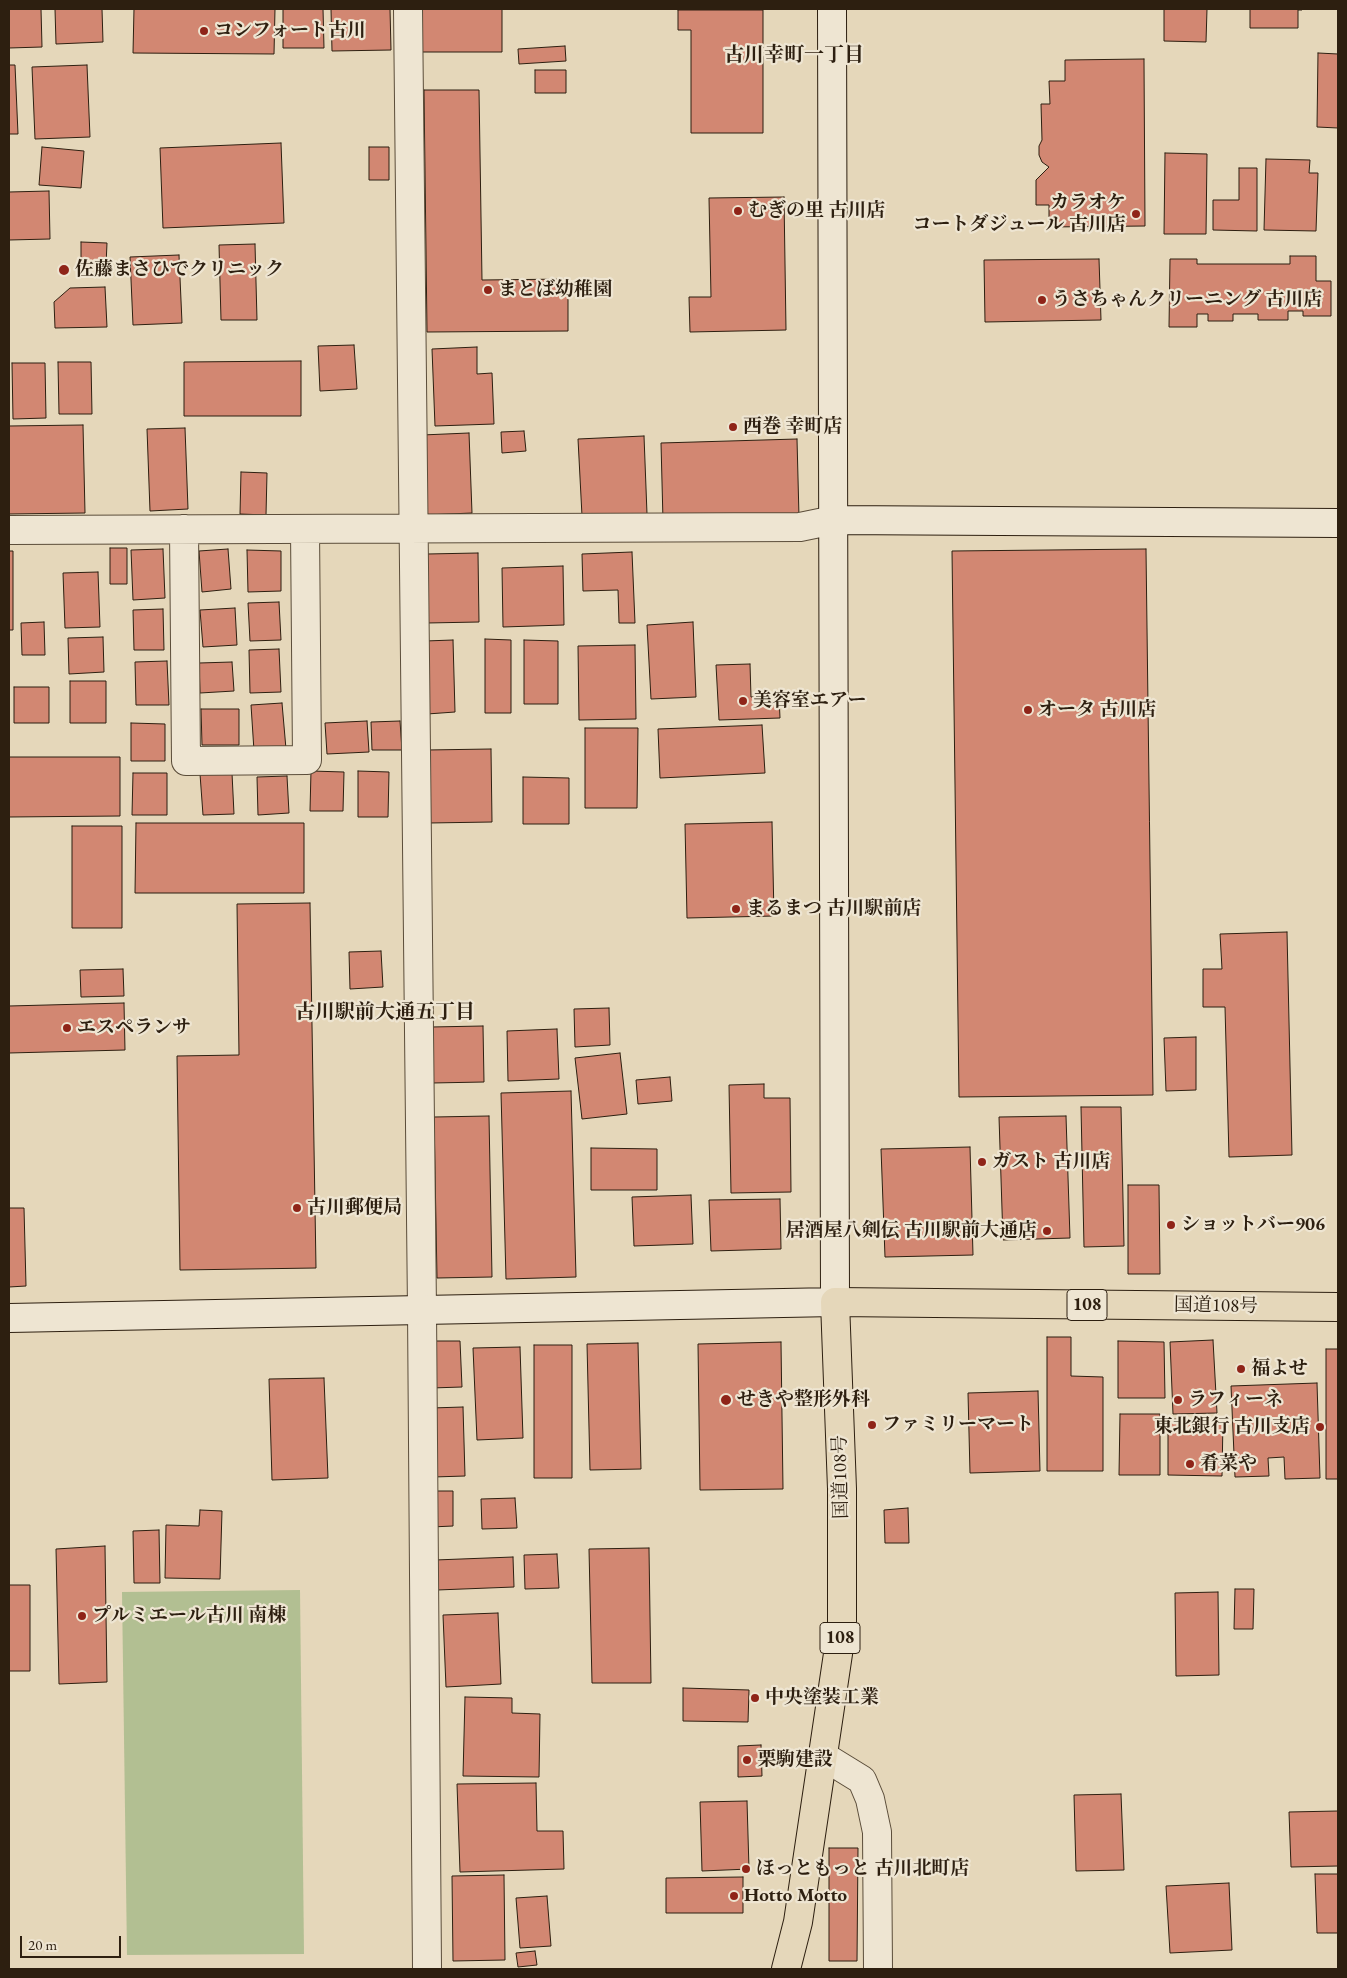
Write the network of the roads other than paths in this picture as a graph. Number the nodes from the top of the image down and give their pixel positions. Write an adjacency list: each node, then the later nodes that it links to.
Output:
1 (408, 9): 7 (street)
2 (832, 9): 3 (street)
3 (834, 520): 4 (street); 7 (street); 9 (street)
4 (1338, 523)
5 (184, 529): 6 (street); 6 (street); 8 (street)
6 (305, 529): 7 (street)
7 (413, 529): 11 (street)
8 (9, 530)
9 (835, 1302): 10 (highway, 国道108号 / 108); 11 (street); 13 (highway, 国道108号 / 108)
10 (1338, 1307)
11 (422, 1310): 12 (street); 14 (street)
12 (9, 1318)
13 (823, 1756): 15 (highway, 国道108号 / 108); 16 (street)
14 (427, 1969)
15 (786, 1969)
16 (878, 1969)

